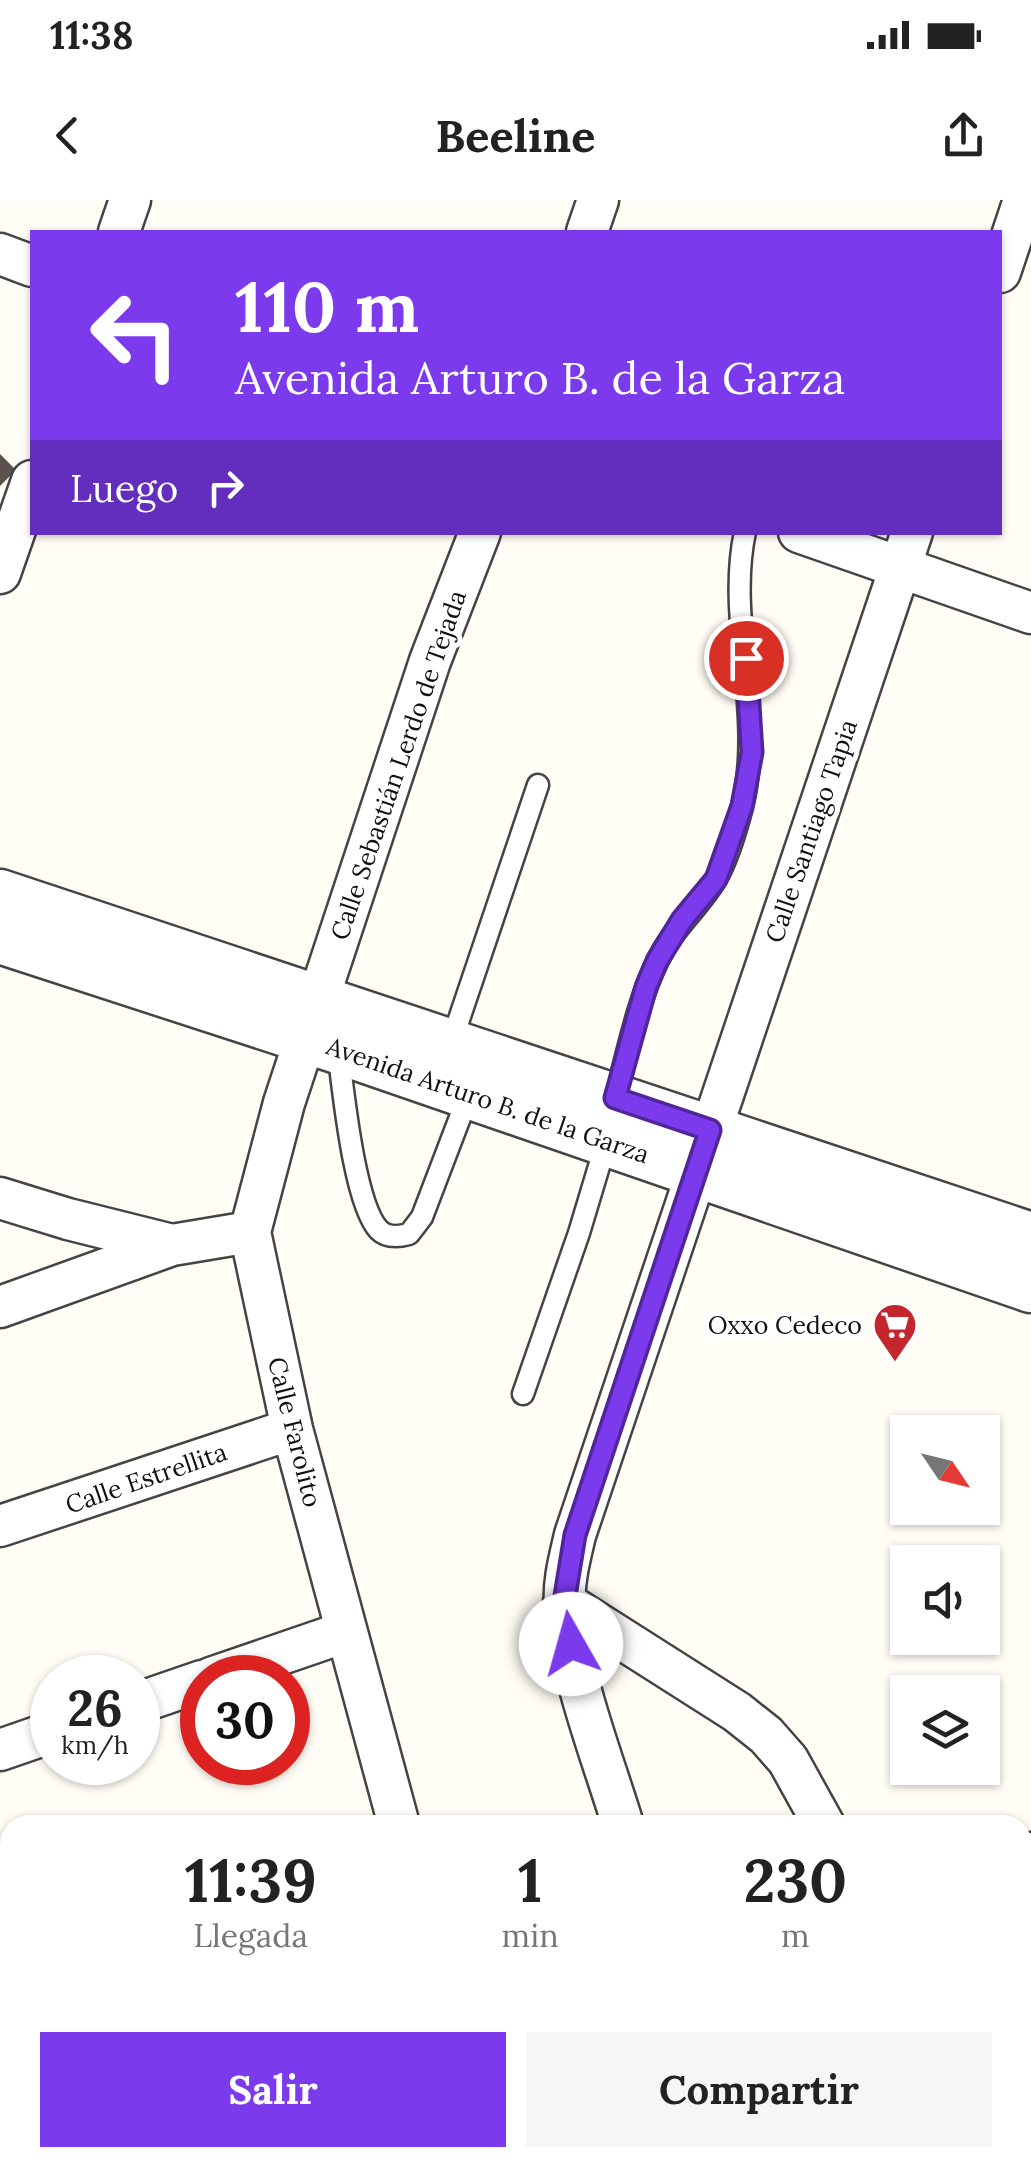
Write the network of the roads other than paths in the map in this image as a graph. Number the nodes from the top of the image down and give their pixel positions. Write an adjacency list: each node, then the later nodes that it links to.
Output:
1 (130, 200): 4 (street)
2 (598, 200): 5 (street)
3 (1024, 200): 8 (street)
4 (120, 230)
5 (588, 230)
6 (0, 254): 7 (street)
7 (30, 265)
8 (1002, 266)
9 (30, 487): 14 (street)
10 (479, 535): 19 (street, Calle Sebastián Lerdo de Tejada)
11 (745, 535): 22 (lane)
12 (817, 535): 13 (street)
13 (906, 549): 15 (street); 23 (street, Calle Santiago Tapia)
14 (0, 573)
15 (1031, 613)
16 (538, 785): 20 (lane)
17 (0, 895): 19 (street, Avenida Arturo B. de la Garza)
18 (0, 938): 19 (street, Avenida Arturo B. de la Garza)
19 (321, 1029): 20 (street, Avenida Arturo B. de la Garza); 21 (street, Avenida Arturo B. de la Garza); 21 (lane); 25 (street, Calle Farolito)
20 (450, 1043): 22 (street, Avenida Arturo B. de la Garza)
21 (470, 1093): 22 (street, Avenida Arturo B. de la Garza)
22 (611, 1119): 23 (street, Avenida Arturo B. de la Garza); 30 (lane)
23 (703, 1151): 26 (street, Avenida Arturo B. de la Garza); 28 (street, Avenida Arturo B. de la Garza); 33 (street, Calle Santiago Tapia)
24 (0, 1198): 27 (street)
25 (250, 1232): 27 (street); 31 (street, Calle Farolito)
26 (1031, 1238)
27 (172, 1246): 29 (street)
28 (1031, 1287)
29 (0, 1307)
30 (523, 1394)
31 (292, 1429): 32 (street, Calle Estrellita); 34 (street, Calle Farolito)
32 (0, 1526)
33 (564, 1602): 39 (street); 40 (street)
34 (346, 1632): 35 (street); 38 (street, Calle Farolito)
35 (279, 1655)
36 (30, 1740): 37 (street)
37 (0, 1750)
38 (396, 1815)
39 (621, 1815)
40 (818, 1815)

